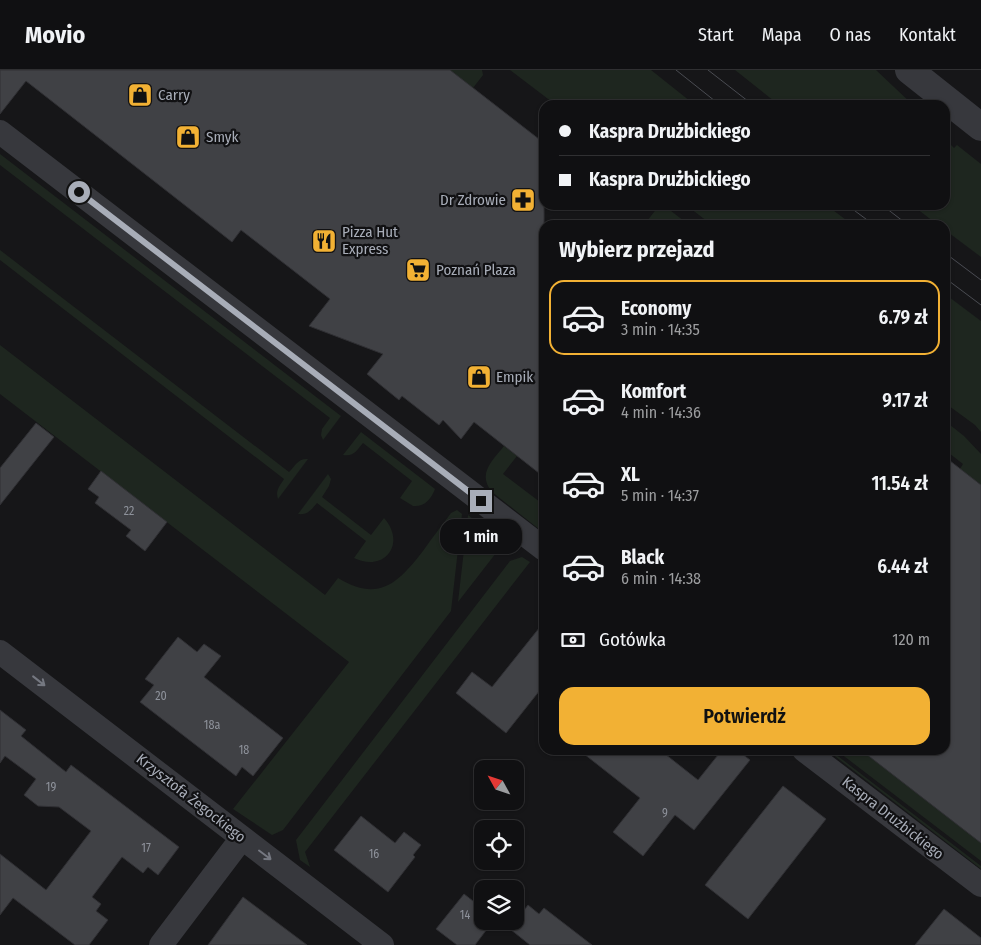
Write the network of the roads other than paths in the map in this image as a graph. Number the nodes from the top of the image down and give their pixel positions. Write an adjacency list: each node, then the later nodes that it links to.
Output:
1 (909, 70): 2 (street)
2 (947, 100)
3 (950, 102): 4 (street)
4 (981, 127)
5 (0, 132): 6 (street)
6 (539, 546)
7 (0, 652): 9 (street, Krzysztofa Żegockiego, one-way to 9)
8 (811, 755): 10 (street, Kaspra Drużbickiego)
9 (242, 838): 11 (street); 12 (street, Krzysztofa Żegockiego, one-way to 12)
10 (981, 885)
11 (161, 945)
12 (382, 945)

